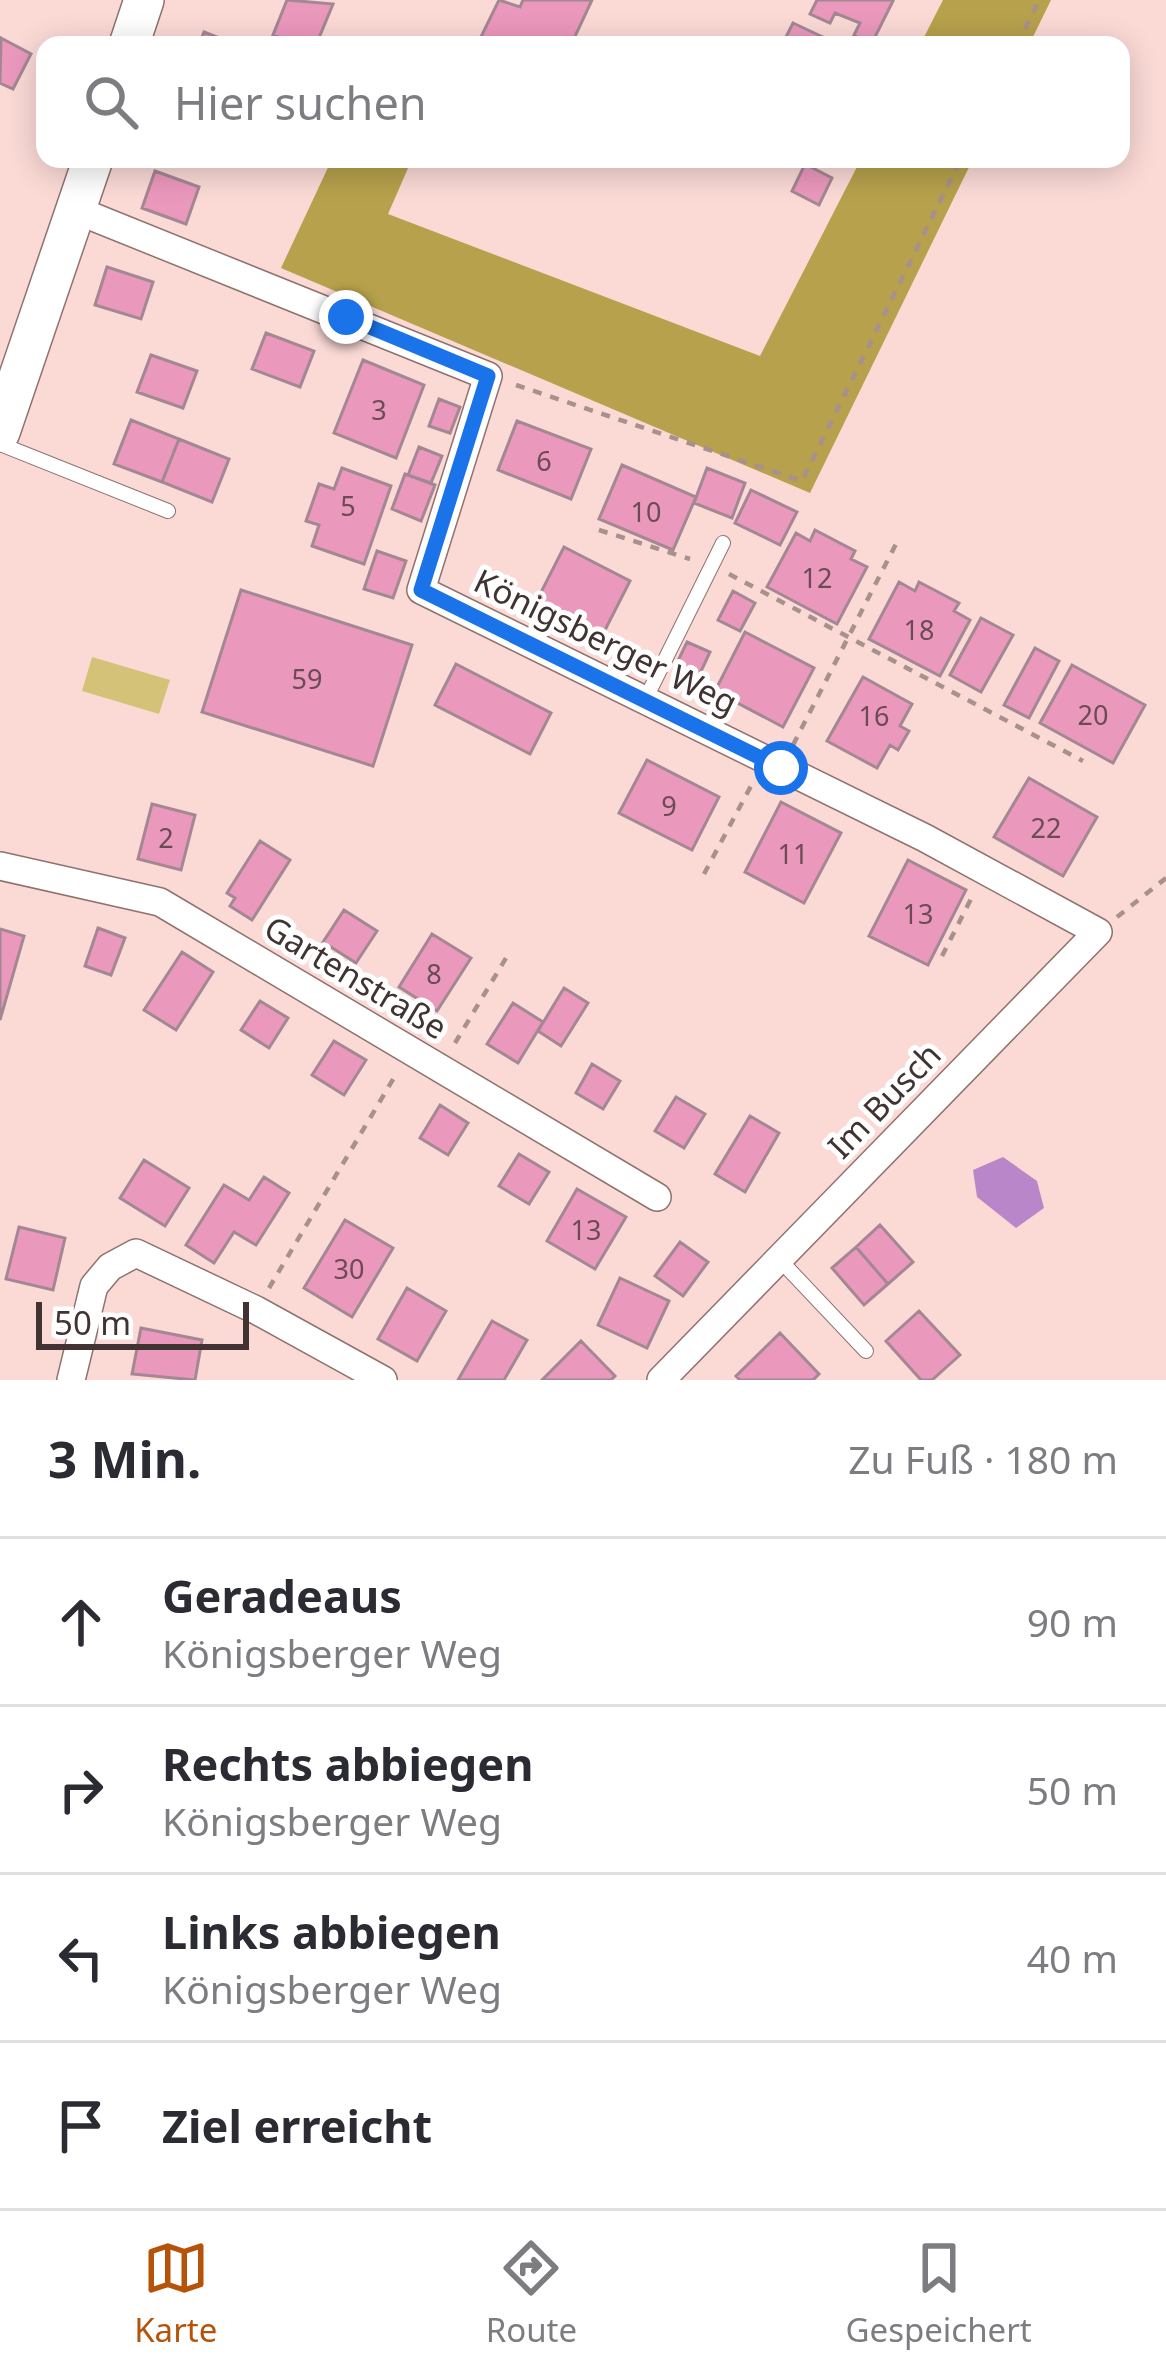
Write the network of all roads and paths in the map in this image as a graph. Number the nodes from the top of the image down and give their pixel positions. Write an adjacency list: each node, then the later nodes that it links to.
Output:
1 (144, 0): 3 (main road)
2 (1039, 0): 4 (path)
3 (132, 36)
4 (1021, 36)
5 (90, 168): 7 (main road)
6 (957, 168): 8 (path)
7 (76, 210): 8 (street); 9 (main road)
8 (488, 376): 17 (street, Königsberger Weg)
9 (0, 432)
10 (0, 444): 11 (lane)
11 (168, 511)
12 (599, 530): 15 (path)
13 (897, 542): 16 (path)
14 (723, 543): 15 (lane)
15 (712, 566): 16 (path); 17 (lane)
16 (849, 635): 18 (path); 19 (path)
17 (645, 700): 19 (street, Königsberger Weg)
18 (1083, 760)
19 (773, 764): 21 (street, Königsberger Weg); 22 (path)
20 (0, 866): 27 (street, Gartenstraße)
21 (985, 871): 24 (street, Königsberger Weg); 25 (path)
22 (704, 874)
23 (1166, 878): 24 (path)
24 (1098, 932): 30 (street, Im Busch)
25 (942, 956)
26 (506, 958): 28 (path)
27 (412, 1052): 28 (street, Gartenstraße); 31 (path)
28 (440, 1068): 29 (street, Gartenstraße)
29 (657, 1197)
30 (779, 1259): 32 (lane); 35 (street, Im Busch)
31 (256, 1310): 33 (street); 34 (street)
32 (866, 1351)
33 (71, 1380)
34 (383, 1380)
35 (662, 1380)

